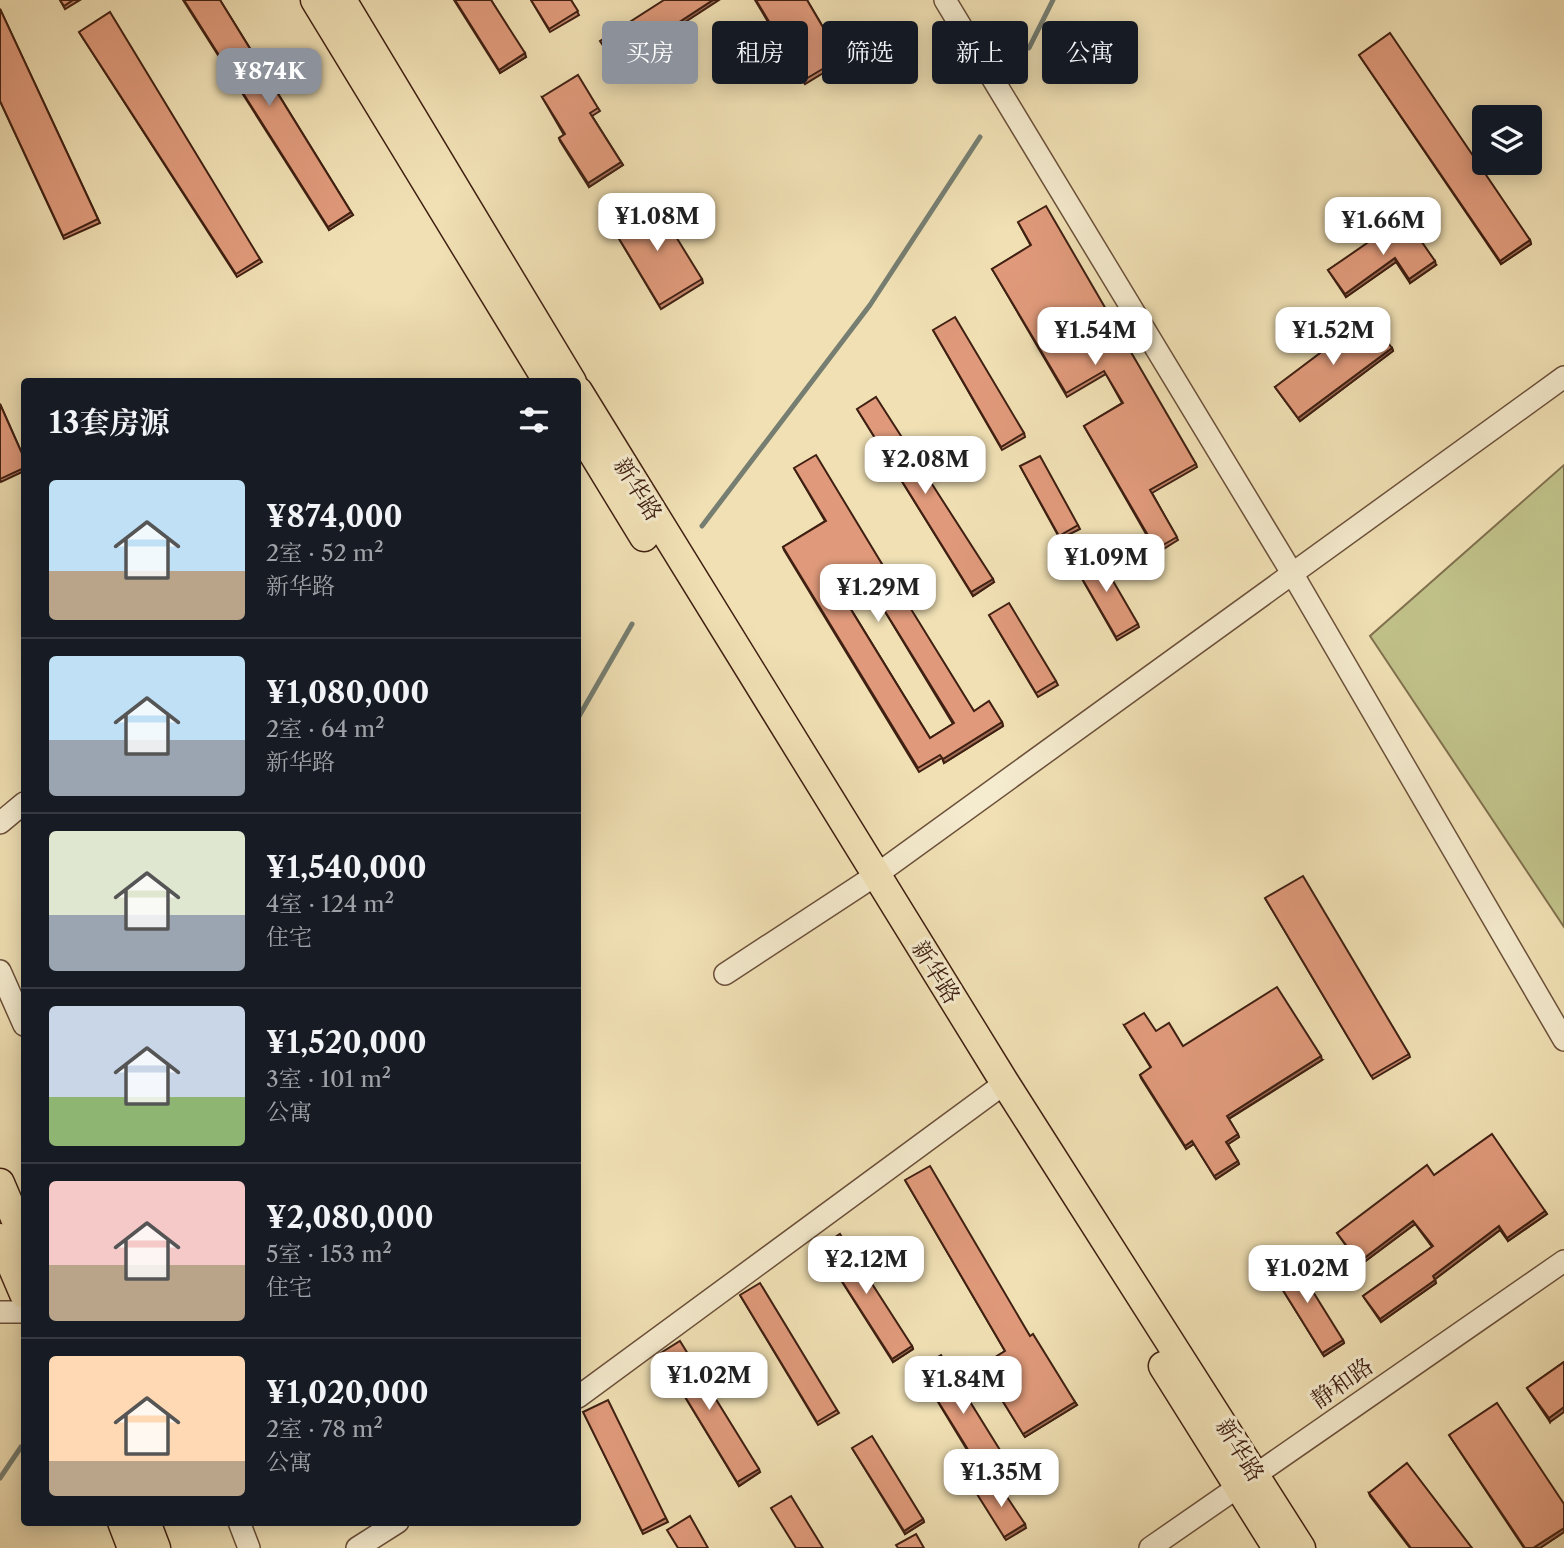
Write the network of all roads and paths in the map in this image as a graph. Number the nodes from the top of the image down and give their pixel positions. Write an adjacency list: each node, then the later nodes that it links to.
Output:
1 (316, 0): 5 (main road, 新华路)
2 (342, 0): 6 (main road, 新华路)
3 (945, 0): 9 (street)
4 (1564, 377): 9 (street)
5 (561, 378)
6 (561, 378)
7 (581, 410): 12 (main road, 新华路)
8 (581, 434): 12 (main road, 新华路)
9 (1293, 573): 12 (street); 16 (street)
10 (21, 806): 11 (street)
11 (0, 823)
12 (868, 880): 14 (street); 17 (main road, 新华路)
13 (0, 971): 15 (street)
14 (724, 974)
15 (21, 1018)
16 (1564, 1040)
17 (998, 1088): 25 (street); 26 (main road, 新华路)
18 (0, 1183): 19 (main road)
19 (21, 1232)
20 (0, 1238): 22 (main road)
21 (1564, 1261): 26 (street, 静和路)
22 (21, 1287)
23 (0, 1312): 24 (street)
24 (21, 1312)
25 (581, 1395)
26 (1247, 1481): 35 (street, 静和路); 36 (main road, 新华路); 37 (main road, 新华路)
27 (124, 1526): 31 (main road)
28 (148, 1526): 32 (main road)
29 (241, 1526): 33 (street)
30 (392, 1526): 34 (street)
31 (132, 1548)
32 (156, 1548)
33 (249, 1548)
34 (357, 1548)
35 (1150, 1548)
36 (1277, 1548)
37 (1301, 1548)

